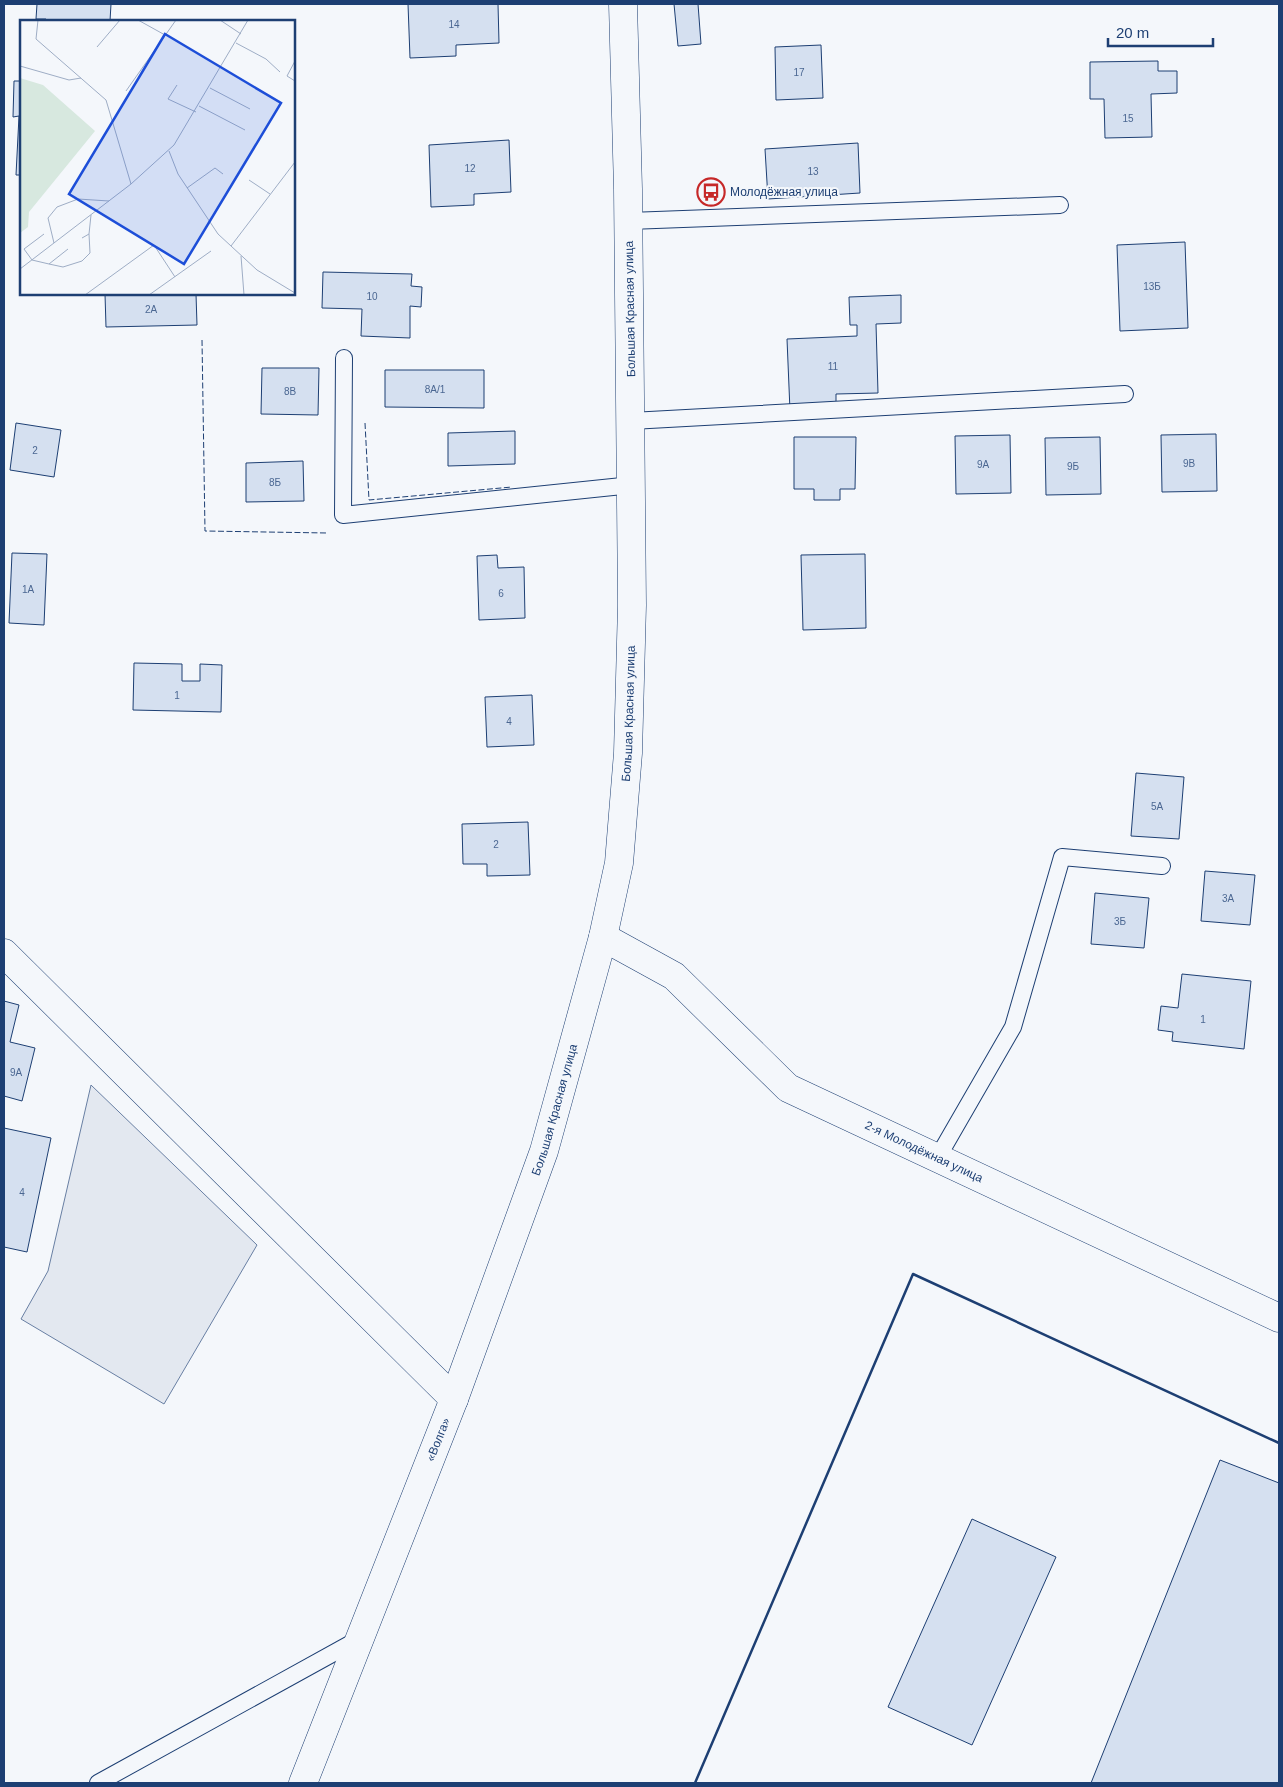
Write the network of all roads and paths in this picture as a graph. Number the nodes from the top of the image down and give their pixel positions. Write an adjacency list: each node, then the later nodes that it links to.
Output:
1 (623, 4): 3 (main road, Большая Красная улица)
2 (1060, 205): 3 (lane)
3 (628, 221): 6 (main road, Большая Красная улица)
4 (344, 358): 7 (lane)
5 (1125, 394): 6 (lane)
6 (631, 421): 7 (main road, Большая Красная улица)
7 (632, 485): 9 (main road, Большая Красная улица)
8 (1162, 866): 11 (lane)
9 (603, 937): 11 (main road, 2-я Молодёжная улица); 13 (main road, Большая Красная улица)
10 (4, 953): 13 (main road)
11 (938, 1157): 12 (main road, 2-я Молодёжная улица)
12 (1279, 1318)
13 (454, 1398): 14 (main road, «Волга»)
14 (359, 1639): 15 (lane); 16 (main road, «Волга»)
15 (98, 1783)
16 (303, 1783)

